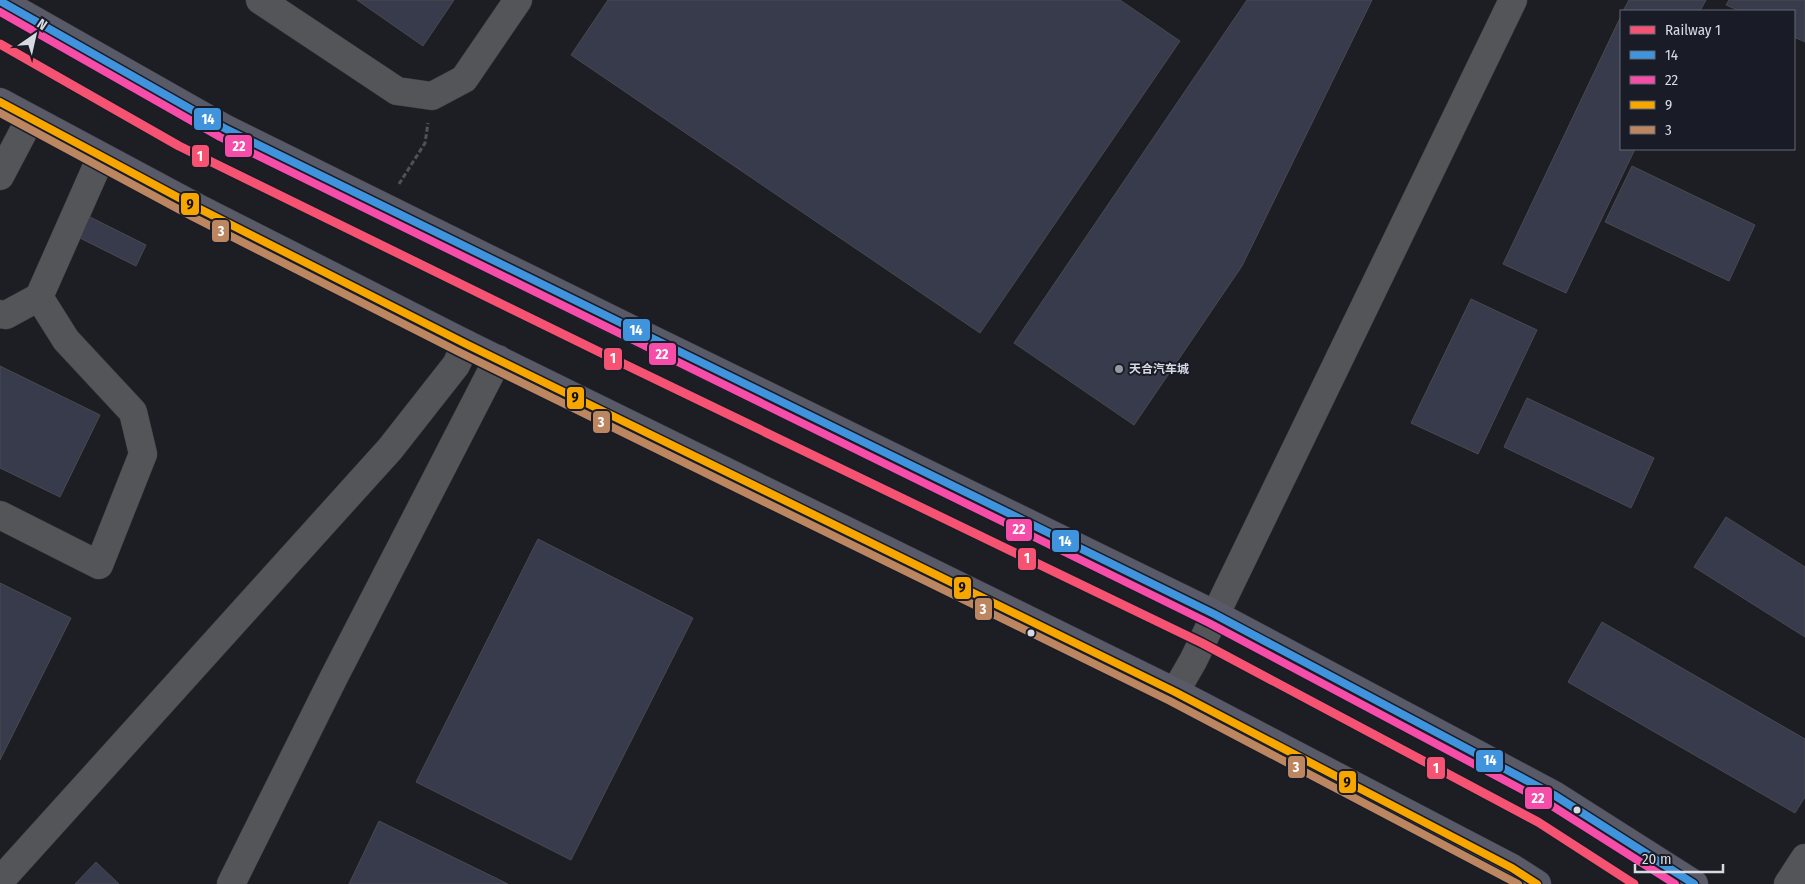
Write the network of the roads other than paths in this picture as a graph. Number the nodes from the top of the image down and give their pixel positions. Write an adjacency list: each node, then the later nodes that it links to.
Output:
1 (260, 0): 2 (street)
2 (518, 0)
3 (1513, 0): 14 (street)
4 (0, 1): 14 (highway)
5 (0, 102): 6 (highway)
6 (30, 118): 7 (highway); 8 (street)
7 (101, 156): 9 (street); 11 (highway)
8 (0, 176)
9 (38, 297): 10 (street); 13 (street)
10 (0, 314)
11 (466, 344): 12 (highway); 17 (street)
12 (498, 359): 15 (highway); 18 (street)
13 (0, 515)
14 (1214, 614): 15 (street); 20 (highway)
15 (1175, 692): 19 (highway)
16 (1805, 858): 21 (street)
17 (0, 881)
18 (231, 884)
19 (1536, 884)
20 (1694, 884)
21 (1788, 884)

